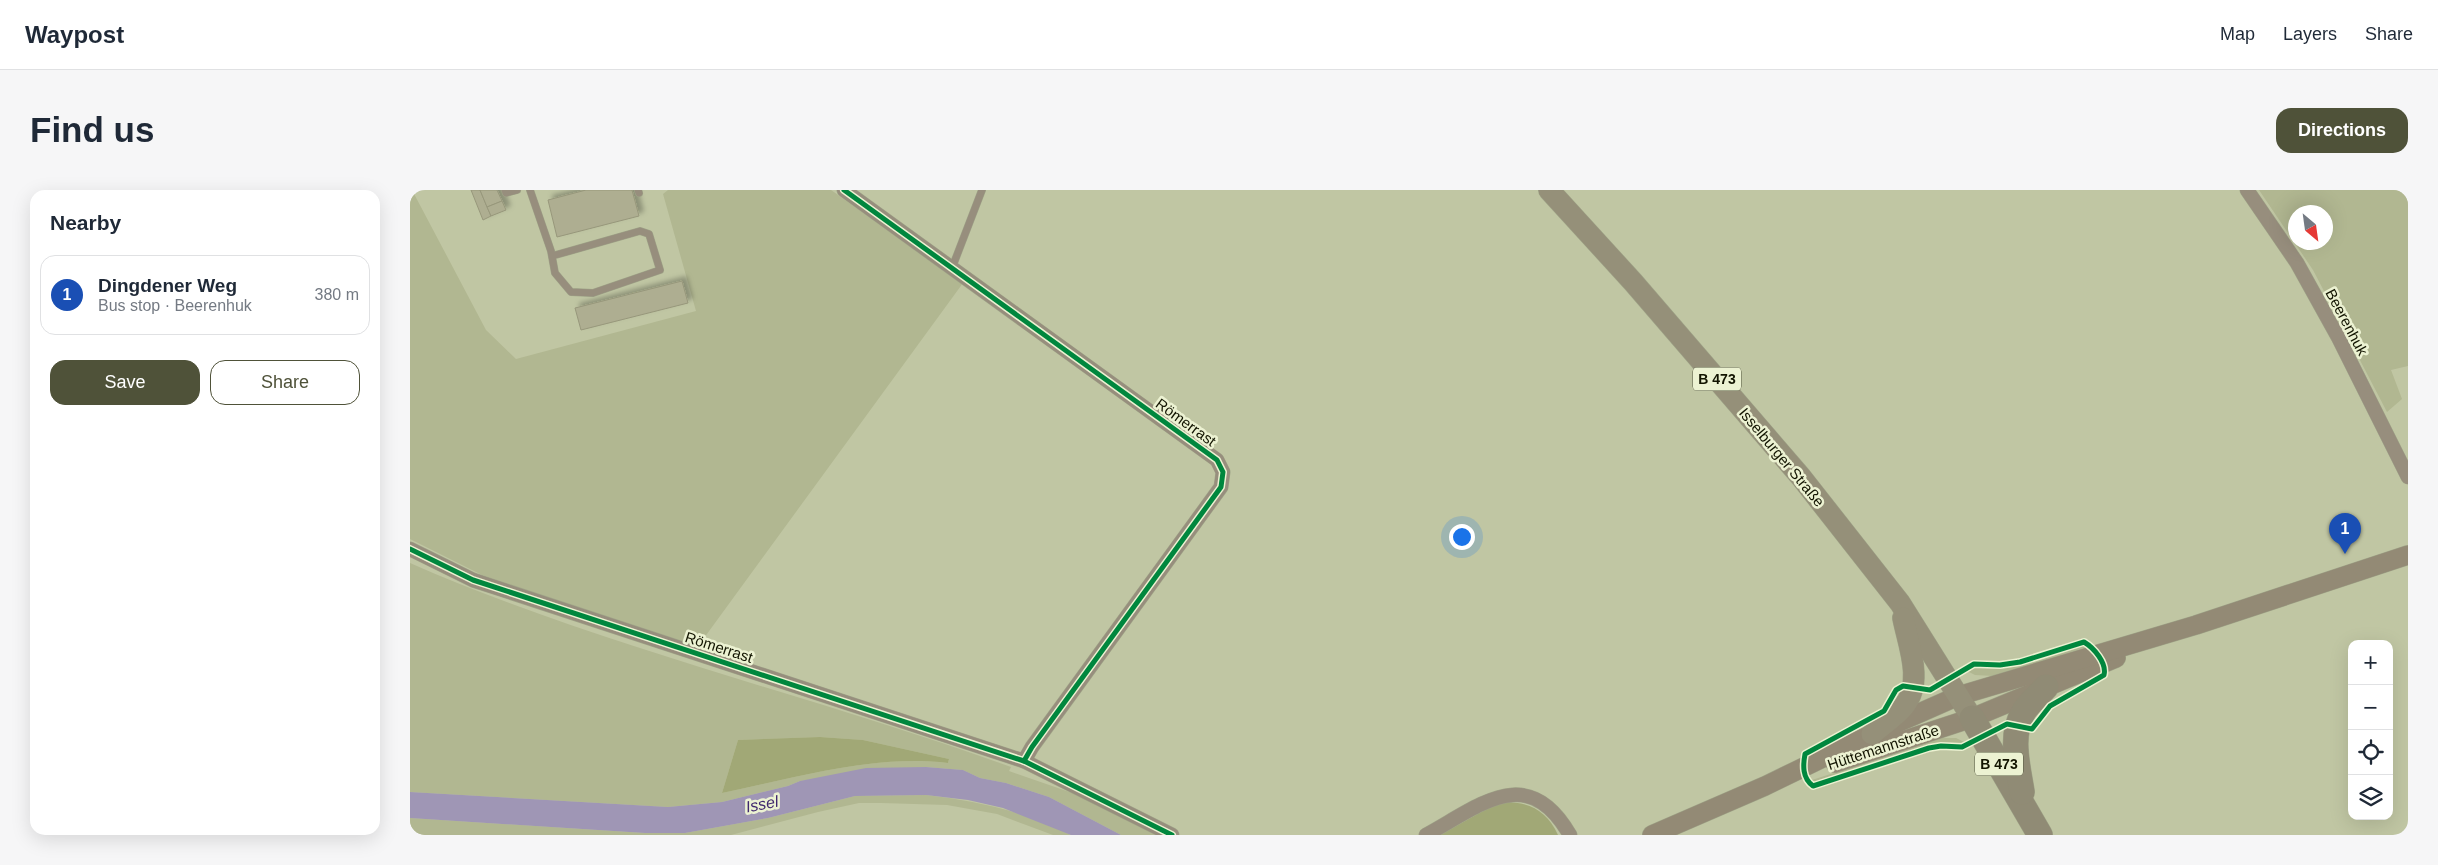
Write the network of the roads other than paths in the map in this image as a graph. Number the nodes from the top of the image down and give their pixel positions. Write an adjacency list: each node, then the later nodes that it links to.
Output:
1 (505, 190): 2 (lane)
2 (517, 190)
3 (530, 190): 8 (lane)
4 (844, 190): 9 (street, Römerrast)
5 (982, 190): 9 (lane)
6 (1549, 190): 13 (main road, Isselburger Straße / B 473)
7 (2246, 190): 10 (street, Beerenhuk)
8 (552, 256): 8 (lane)
9 (952, 268): 19 (street, Römerrast)
10 (2408, 477)
11 (410, 550): 19 (street, Römerrast)
12 (2408, 555): 14 (main road)
13 (1900, 603): 16 (main road, Isselburger Straße / B 473); 18 (main road, B 473)
14 (2196, 625): 15 (main road, Hüttemannstraße); 16 (main road, Hüttemannstraße)
15 (2046, 687): 17 (main road, Hüttemannstraße); 21 (highway, B 473)
16 (1958, 696): 17 (main road, Isselburger Straße / B 473); 18 (main road, Hüttemannstraße)
17 (1972, 718): 20 (main road, Hüttemannstraße); 21 (highway, B 473)
18 (1872, 734): 20 (main road, Hüttemannstraße)
19 (1024, 761): 22 (street, Römerrast)
20 (1765, 786): 25 (main road, Hüttemannstraße)
21 (2025, 810): 26 (highway, B 473)
22 (1172, 835)
23 (1426, 835): 24 (street)
24 (1570, 835)
25 (1652, 835)
26 (2040, 835)

